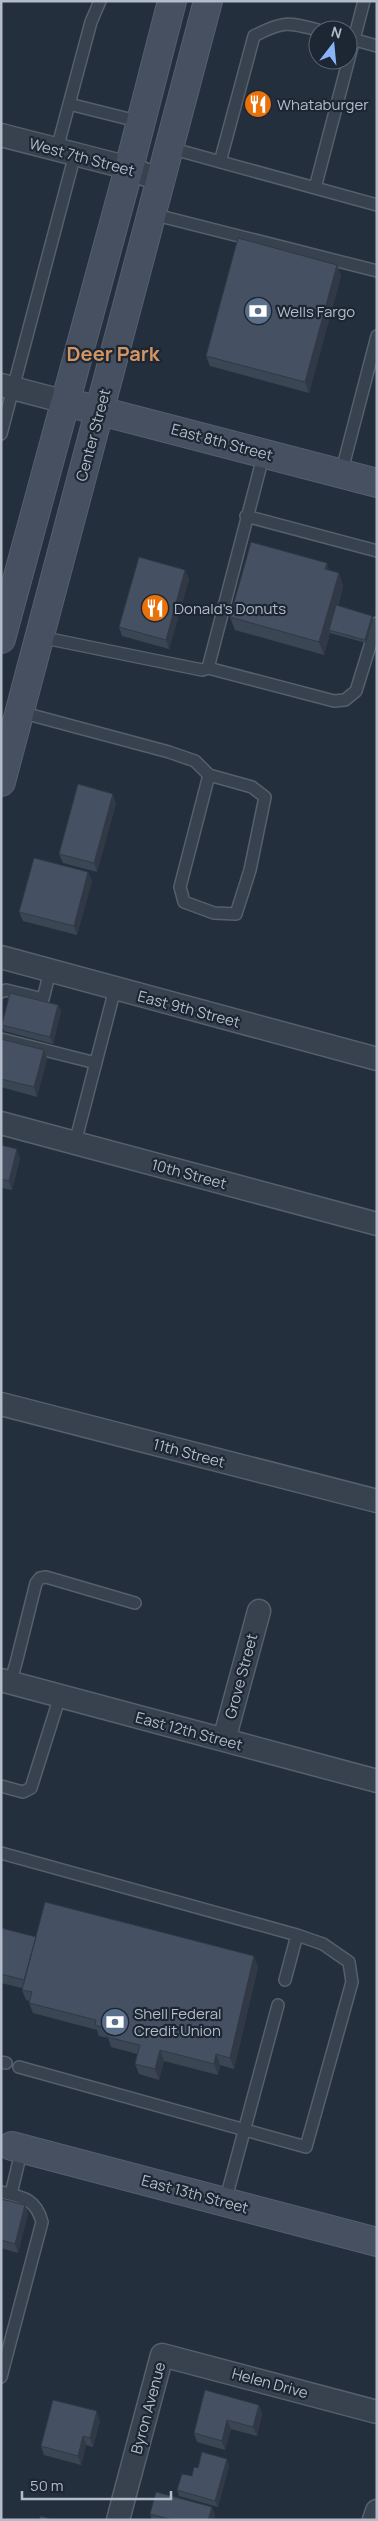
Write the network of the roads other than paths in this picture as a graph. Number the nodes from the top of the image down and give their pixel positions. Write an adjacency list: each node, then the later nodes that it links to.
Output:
1 (100, 1): 10 (lane)
2 (208, 1): 13 (main road, Center Street)
3 (364, 1): 5 (lane)
4 (169, 2): 11 (main road)
5 (358, 20)
6 (308, 28): 15 (lane)
7 (358, 41): 8 (lane)
8 (377, 46)
9 (344, 70): 18 (lane)
10 (69, 104): 11 (lane); 14 (lane)
11 (141, 122): 16 (main road)
12 (1, 135): 14 (street, West 7th Street)
13 (170, 148): 15 (lane); 17 (main road, Center Street)
14 (66, 152): 16 (street, West 7th Street); 23 (lane)
15 (220, 162): 18 (lane)
16 (129, 168): 17 (street, West 7th Street); 24 (main road)
17 (162, 181): 20 (main road, Center Street)
18 (315, 188): 19 (lane)
19 (376, 202)
20 (152, 214): 21 (lane); 25 (main road, Center Street)
21 (377, 272)
22 (377, 336): 28 (lane)
23 (7, 387): 24 (street); 26 (lane)
24 (66, 402): 25 (main road, East 8th Street); 32 (main road)
25 (99, 410): 27 (main road, East 8th Street); 34 (main road, Center Street)
26 (1, 434)
27 (264, 453): 28 (main road, East 8th Street); 30 (lane)
28 (341, 474): 29 (main road, East 8th Street)
29 (376, 478)
30 (246, 516): 31 (lane); 36 (lane)
31 (377, 551)
32 (8, 592): 35 (main road)
33 (377, 623): 36 (lane)
34 (40, 637): 36 (lane); 37 (main road, Center Street)
35 (1, 639)
36 (208, 668)
37 (20, 712): 38 (lane); 39 (main road, Center Street)
38 (209, 775): 38 (lane)
39 (1, 782)
40 (1, 957): 41 (street, East 9th Street)
41 (50, 971): 42 (street, East 9th Street); 43 (lane)
42 (115, 989): 45 (street, East 9th Street); 46 (lane)
43 (1, 992)
44 (1, 1039): 46 (lane)
45 (377, 1059)
46 (96, 1063): 48 (lane)
47 (1, 1123): 48 (street, 10th Street)
48 (75, 1143): 49 (street, 10th Street)
49 (377, 1224)
50 (1, 1404): 51 (street, 11th Street)
51 (377, 1501)
52 (135, 1603): 54 (lane)
53 (259, 1611): 56 (street, Grove Street)
54 (2, 1684): 55 (street, East 12th Street)
55 (60, 1696): 56 (street, East 12th Street); 58 (lane)
56 (224, 1740): 57 (street, East 12th Street)
57 (377, 1781)
58 (1, 1786)
59 (1, 1853): 60 (lane)
60 (297, 1935): 61 (lane); 64 (lane)
61 (285, 1980)
62 (278, 2005): 64 (lane)
63 (19, 2067): 64 (lane)
64 (244, 2131): 67 (lane)
65 (17, 2147): 66 (lane); 67 (main road, East 13th Street)
66 (6, 2193): 70 (lane)
67 (225, 2202): 68 (main road, East 13th Street)
68 (377, 2242)
69 (162, 2355): 71 (street, Helen Drive); 73 (street, Byron Avenue)
70 (1, 2377)
71 (377, 2412)
72 (377, 2510): 74 (street)
73 (118, 2520)
74 (374, 2520)

